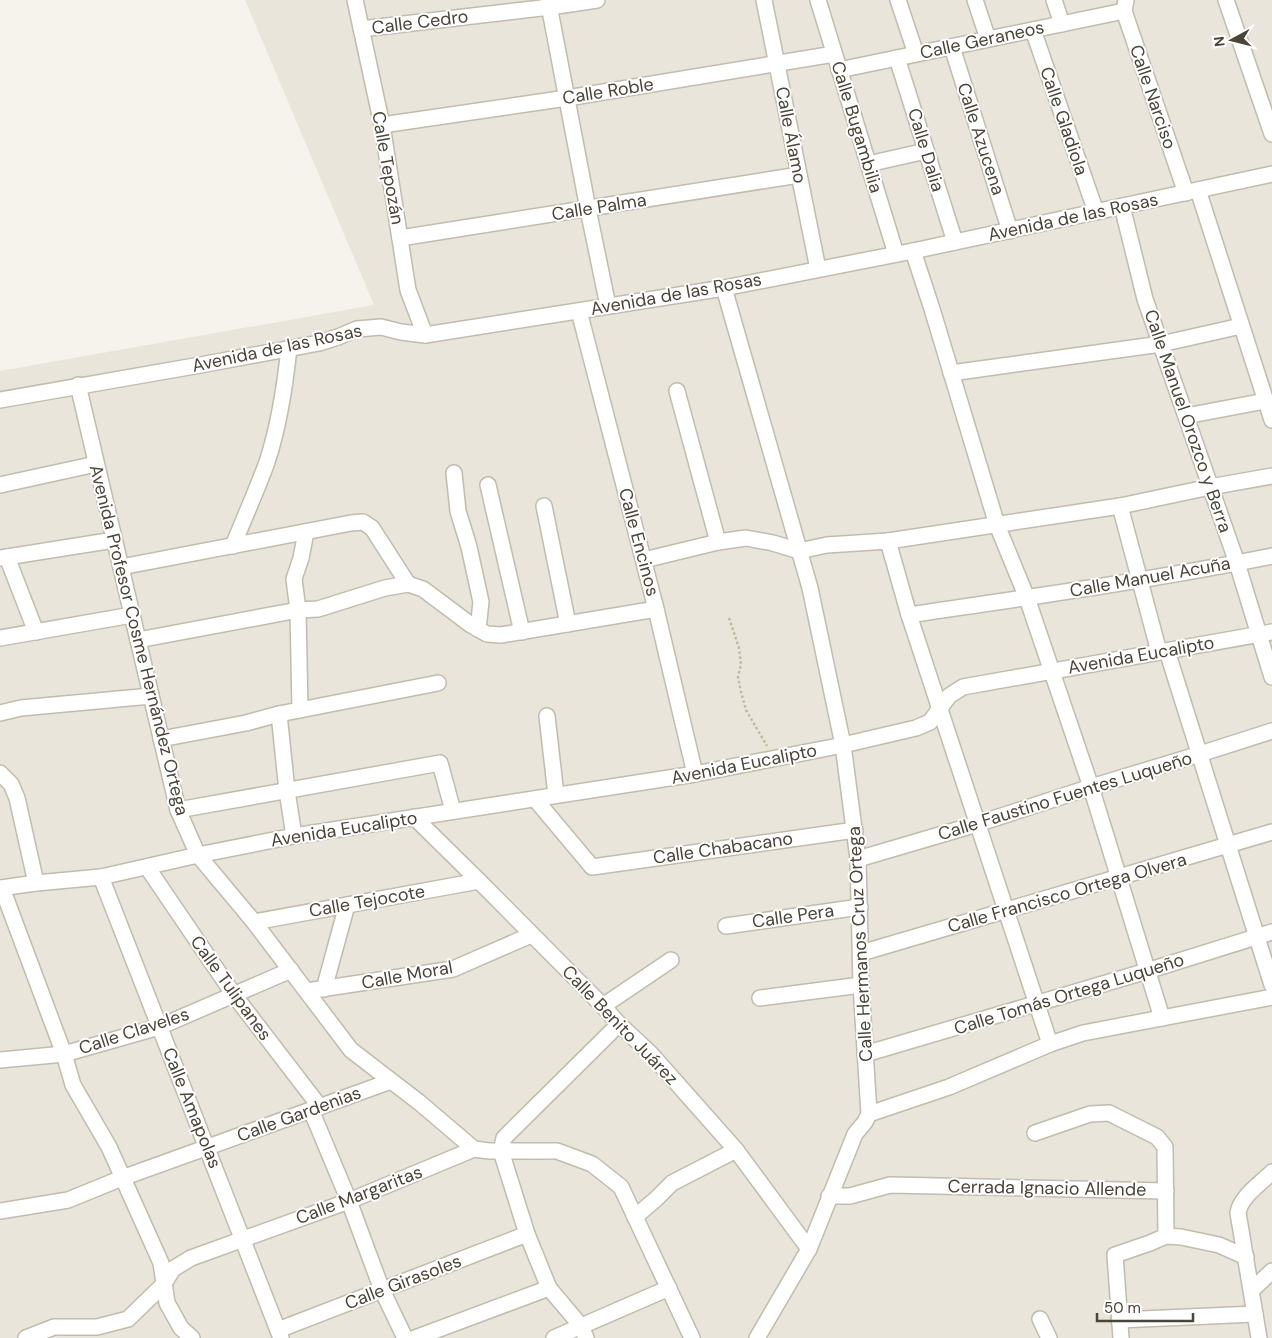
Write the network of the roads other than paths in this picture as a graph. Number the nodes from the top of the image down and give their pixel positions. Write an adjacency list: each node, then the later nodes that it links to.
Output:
1 (355, 0): 12 (street, Calle Tepozán)
2 (597, 0): 9 (street, Calle Cedro)
3 (764, 0): 19 (street, Calle Álamo)
4 (818, 0): 16 (street, Calle Bugambilia)
5 (898, 0): 17 (street)
6 (975, 0): 14 (street)
7 (1054, 0): 11 (street)
8 (1226, 0): 23 (street)
9 (549, 4): 12 (street, Calle Cedro); 21 (street)
10 (1125, 6): 11 (street, Calle Geraneos); 28 (street, Calle Narciso)
11 (1062, 24): 13 (street, Calle Geraneos)
12 (361, 29): 22 (street, Calle Tepozán)
13 (1034, 30): 14 (street, Calle Geraneos); 31 (street, Calle Gladiola)
14 (988, 39): 15 (street, Calle Geraneos)
15 (952, 47): 17 (street, Calle Geraneos); 32 (street, Calle Azucena)
16 (834, 54): 19 (street, Calle Roble); 20 (street, Calle Bugambilia)
17 (916, 54): 18 (street, Calle Geraneos)
18 (897, 58): 20 (street, Calle Geraneos); 24 (street, Calle Dalia)
19 (777, 63): 21 (street, Calle Roble); 27 (street, Calle Álamo)
20 (839, 70): 25 (street, Calle Bugambilia)
21 (567, 98): 22 (street, Calle Roble); 30 (street)
22 (382, 125): 33 (street, Calle Tepozán)
23 (1271, 125)
24 (926, 151): 25 (street); 34 (street, Calle Dalia)
25 (868, 164): 36 (street, Calle Bugambilia)
26 (1272, 174): 28 (street, Avenida de las Rosas)
27 (799, 175): 30 (street, Calle Palma); 37 (street, Calle Álamo)
28 (1192, 192): 29 (street, Avenida de las Rosas); 41 (street, Calle Narciso)
29 (1122, 206): 31 (street, Avenida de las Rosas); 43 (street, Calle Manuel Orozco y Berra)
30 (588, 209): 33 (street, Calle Palma); 39 (street)
31 (1096, 212): 32 (street, Avenida de las Rosas)
32 (1010, 230): 34 (street, Avenida de las Rosas)
33 (400, 238): 42 (street, Calle Tepozán)
34 (955, 242): 35 (street, Avenida de las Rosas)
35 (913, 251): 36 (street, Avenida de las Rosas); 45 (street)
36 (896, 254): 37 (street, Avenida de las Rosas)
37 (818, 269): 38 (street, Avenida de las Rosas)
38 (724, 288): 39 (street, Avenida de las Rosas); 66 (street, Calle Hermanos Cruz Ortega)
39 (608, 306): 40 (street, Avenida de las Rosas)
40 (579, 311): 42 (street, Avenida de las Rosas); 69 (street, Calle Encinos)
41 (1241, 326): 43 (street); 49 (street, Calle Narciso)
42 (425, 335): 44 (street, Avenida de las Rosas)
43 (1161, 344): 45 (street); 50 (street, Calle Manuel Orozco y Berra)
44 (290, 348): 46 (street, Avenida de las Rosas); 65 (street)
45 (951, 373): 60 (street)
46 (78, 386): 48 (street, Avenida de las Rosas); 52 (street, Avenida Profesor Cosme Hernández Ortega)
47 (677, 391): 64 (street)
48 (0, 400)
49 (1265, 401): 50 (street); 51 (street, Calle Narciso)
50 (1186, 416): 57 (street, Calle Manuel Orozco y Berra)
51 (1272, 420)
52 (96, 464): 55 (street); 62 (street, Avenida Profesor Cosme Hernández Ortega)
53 (454, 473): 80 (street)
54 (1272, 476): 57 (street)
55 (0, 484)
56 (488, 485): 82 (street)
57 (1210, 487): 59 (street); 70 (street, Calle Manuel Orozco y Berra)
58 (544, 506): 79 (street)
59 (1120, 506): 60 (street); 72 (street)
60 (997, 525): 63 (street); 74 (street)
61 (306, 532): 65 (street); 73 (street); 76 (street)
62 (114, 540): 68 (street); 71 (street, Avenida Profesor Cosme Hernández Ortega)
63 (888, 541): 66 (street); 77 (street)
64 (718, 542): 66 (street); 69 (street)
65 (233, 546): 71 (street)
66 (800, 551): 98 (street, Calle Hermanos Cruz Ortega)
67 (1272, 556): 70 (street, Calle Manuel Acuña)
68 (4, 557): 81 (street)
69 (644, 560): 75 (street, Calle Encinos)
70 (1237, 563): 72 (street, Calle Manuel Acuña); 83 (street, Calle Manuel Orozco y Berra)
71 (120, 567): 78 (street, Avenida Profesor Cosme Hernández Ortega)
72 (1140, 579): 74 (street, Calle Manuel Acuña); 86 (street)
73 (408, 584): 76 (street); 80 (street)
74 (1027, 598): 77 (street, Calle Manuel Acuña); 87 (street)
75 (656, 609): 79 (street); 101 (street, Calle Encinos)
76 (298, 610): 85 (street); 92 (street)
77 (909, 615): 91 (street)
78 (132, 616): 81 (street); 85 (street, Avenida Profesor Cosme Hernández Ortega)
79 (568, 624): 82 (street)
80 (478, 629): 82 (street)
81 (36, 632): 84 (street)
82 (522, 632)
83 (1265, 634): 86 (street, Avenida Eucalipto); 88 (street, Calle Manuel Orozco y Berra)
84 (0, 638)
85 (138, 640): 90 (street, Avenida Profesor Cosme Hernández Ortega)
86 (1163, 651): 87 (street, Avenida Eucalipto); 99 (street)
87 (1051, 671): 91 (street, Avenida Eucalipto); 102 (street)
88 (1272, 677)
89 (438, 683): 92 (street)
90 (151, 696): 93 (street); 97 (street, Avenida Profesor Cosme Hernández Ortega)
91 (940, 709): 98 (street, Avenida Eucalipto); 109 (street)
92 (300, 710): 94 (street)
93 (0, 713)
94 (280, 714): 97 (street); 103 (street)
95 (547, 716): 104 (street)
96 (1272, 731): 99 (street, Calle Faustino Fuentes Luqueño)
97 (161, 739): 106 (street, Avenida Profesor Cosme Hernández Ortega)
98 (843, 745): 101 (street, Avenida Eucalipto); 110 (street, Calle Hermanos Cruz Ortega)
99 (1200, 754): 102 (street, Calle Faustino Fuentes Luqueño); 113 (street)
100 (0, 772): 120 (street)
101 (695, 774): 104 (street, Avenida Eucalipto)
102 (1091, 787): 109 (street, Calle Faustino Fuentes Luqueño); 118 (street)
103 (287, 791): 106 (street); 107 (street); 112 (street)
104 (556, 795): 105 (street, Avenida Eucalipto)
105 (535, 799): 107 (street, Avenida Eucalipto); 110 (street, Calle Chabacano)
106 (178, 810): 114 (street, Avenida Profesor Cosme Hernández Ortega)
107 (453, 811): 108 (street, Avenida Eucalipto)
108 (414, 817): 112 (street, Avenida Eucalipto); 119 (street, Calle Benito Juárez)
109 (977, 824): 115 (street, Calle Faustino Fuentes Luqueño); 124 (street)
110 (855, 830): 115 (street, Calle Hermanos Cruz Ortega)
111 (1272, 832): 113 (street, Calle Francisco Ortega Olvera)
112 (294, 836): 114 (street, Avenida Eucalipto)
113 (1228, 845): 118 (street, Calle Francisco Ortega Olvera); 129 (street)
114 (198, 855): 116 (street, Avenida Eucalipto); 125 (street, Avenida Profesor Cosme Hernández Ortega)
115 (858, 859): 123 (street, Calle Hermanos Cruz Ortega)
116 (147, 867): 117 (street, Avenida Eucalipto); 138 (street, Calle Tulipanes)
117 (101, 877): 120 (street, Avenida Eucalipto); 145 (street, Calle Amapolas)
118 (1119, 878): 124 (street, Calle Francisco Ortega Olvera); 133 (street)
119 (479, 881): 122 (street, Calle Tejocote); 128 (street, Calle Benito Juárez)
120 (36, 882): 121 (street, Avenida Eucalipto)
121 (1, 888): 147 (street)
122 (347, 905): 125 (street, Calle Tejocote); 136 (street)
123 (860, 907): 126 (street, Calle Pera); 130 (street, Calle Hermanos Cruz Ortega)
124 (1006, 911): 130 (street, Calle Francisco Ortega Olvera); 141 (street)
125 (254, 922): 132 (street, Avenida Profesor Cosme Hernández Ortega)
126 (726, 926)
127 (1272, 932): 129 (street, Calle Tomás Ortega Luqueño)
128 (532, 935): 136 (street, Calle Moral); 142 (street, Calle Benito Juárez)
129 (1256, 937): 133 (street, Calle Tomás Ortega Luqueño); 135 (street)
130 (861, 953): 134 (street, Calle Hermanos Cruz Ortega)
131 (671, 960): 142 (street)
132 (291, 970): 137 (street, Avenida Profesor Cosme Hernández Ortega); 138 (street, Calle Claveles)
133 (1147, 971): 141 (street, Calle Tomás Ortega Luqueño); 143 (street)
134 (861, 985): 140 (street); 148 (street, Calle Hermanos Cruz Ortega)
135 (1272, 986)
136 (324, 989): 137 (street, Calle Moral)
137 (308, 991): 150 (street, Avenida Profesor Cosme Hernández Ortega)
138 (234, 995): 145 (street, Calle Claveles); 151 (street, Calle Tulipanes)
139 (1272, 997): 143 (street)
140 (760, 998)
141 (1037, 1004): 146 (street); 148 (street, Calle Tomás Ortega Luqueño)
142 (603, 1006): 144 (street, Calle Benito Juárez)
143 (1162, 1018): 146 (street)
144 (619, 1024): 156 (street, Calle Benito Juárez); 157 (street)
145 (159, 1027): 147 (street, Calle Claveles); 154 (street, Calle Amapolas)
146 (1050, 1044): 152 (street)
147 (64, 1054): 149 (street, Calle Claveles); 159 (street)
148 (866, 1054): 152 (street, Calle Hermanos Cruz Ortega)
149 (0, 1060)
150 (391, 1080): 151 (street, Calle Gardenias); 155 (street, Avenida Profesor Cosme Hernández Ortega)
151 (316, 1108): 154 (street, Calle Gardenias); 162 (street, Calle Tulipanes)
152 (869, 1114): 161 (street)
153 (1035, 1133): 160 (street)
154 (208, 1147): 159 (street, Calle Gardenias); 167 (street, Calle Amapolas)
155 (474, 1149): 157 (street); 162 (street, Calle Margaritas)
156 (736, 1150): 164 (street); 168 (street, Calle Benito Juárez)
157 (501, 1151): 164 (street); 165 (street)
158 (1272, 1172): 169 (street)
159 (122, 1178): 163 (street, Calle Gardenias); 171 (street)
160 (1166, 1191): 161 (street, Cerrada Ignacio Allende); 166 (street, Cerrada Ignacio Allende)
161 (829, 1196): 168 (street)
162 (349, 1201): 167 (street, Calle Margaritas); 174 (street, Calle Tulipanes)
163 (0, 1212)
164 (635, 1217): 173 (street)
165 (527, 1234): 172 (street); 174 (street, Calle Girasoles)
166 (1166, 1236): 169 (street); 177 (street)
167 (243, 1239): 171 (street, Calle Margaritas); 180 (street, Calle Amapolas)
168 (809, 1249): 188 (street)
169 (1246, 1257): 175 (street)
170 (1272, 1272): 175 (street)
171 (163, 1285): 182 (street, Calle Margaritas); 183 (street)
172 (549, 1288): 179 (street); 185 (street)
173 (669, 1288): 179 (street); 187 (street)
174 (382, 1290): 180 (street, Calle Girasoles); 184 (street, Calle Tulipanes)
175 (1252, 1290): 178 (street)
176 (1040, 1319): 189 (street)
177 (1119, 1320): 178 (street); 190 (street)
178 (1257, 1327): 181 (street)
179 (583, 1332): 186 (street)
180 (280, 1334)
181 (1272, 1335)
182 (26, 1338)
183 (192, 1338)
184 (405, 1338)
185 (415, 1338)
186 (554, 1338)
187 (692, 1338)
188 (757, 1338)
189 (1048, 1338)
190 (1121, 1338)

